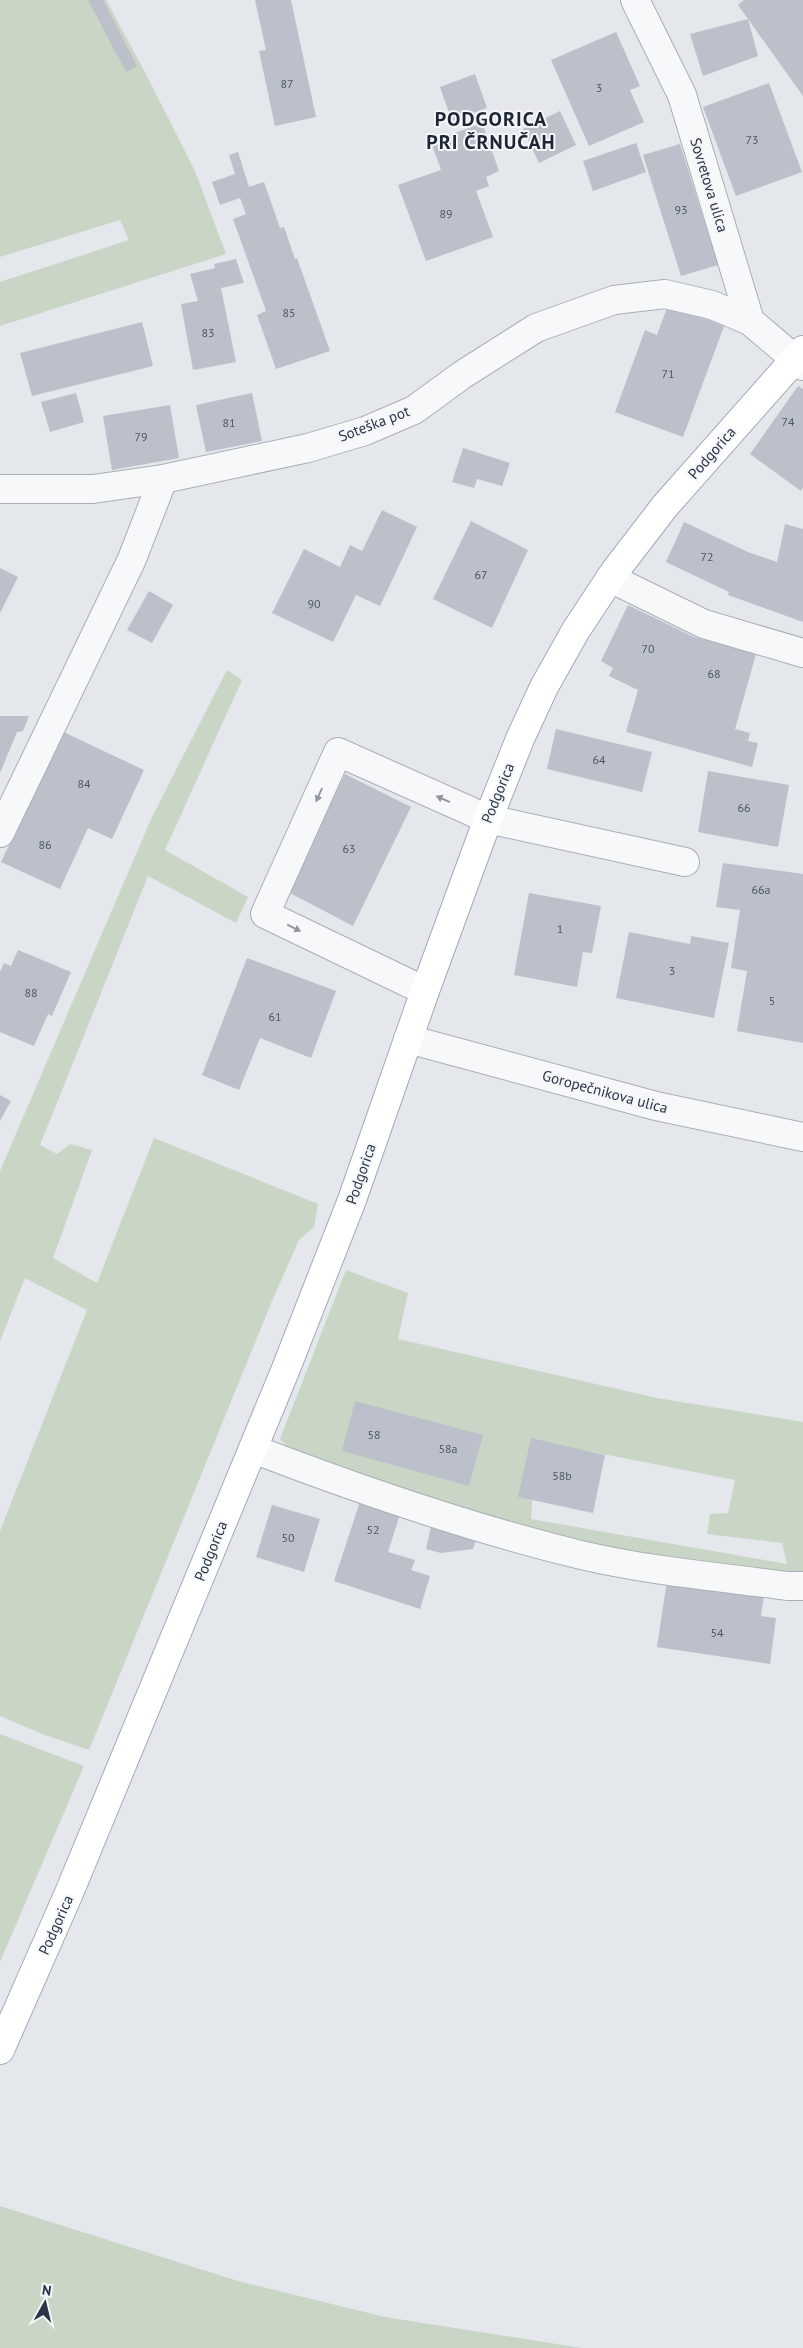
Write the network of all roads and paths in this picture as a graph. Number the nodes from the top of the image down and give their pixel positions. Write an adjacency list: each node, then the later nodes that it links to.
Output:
1 (635, 0): 2 (street, Sovretova ulica)
2 (750, 321): 3 (street); 4 (street, Soteška pot)
3 (800, 358): 6 (main road, Podgorica)
4 (163, 479): 5 (street, Soteška pot); 9 (street)
5 (0, 490)
6 (610, 578): 7 (street); 8 (main road, Podgorica)
7 (803, 653)
8 (488, 819): 10 (street); 11 (main road, Podgorica); 11 (street, one-way to 11)
9 (0, 833)
10 (685, 862)
11 (425, 991): 12 (main road, Podgorica)
12 (408, 1039): 13 (street, Goropečnikova ulica); 14 (main road, Podgorica)
13 (803, 1137)
14 (253, 1449): 15 (street); 16 (main road, Podgorica)
15 (803, 1586)
16 (0, 2050)

